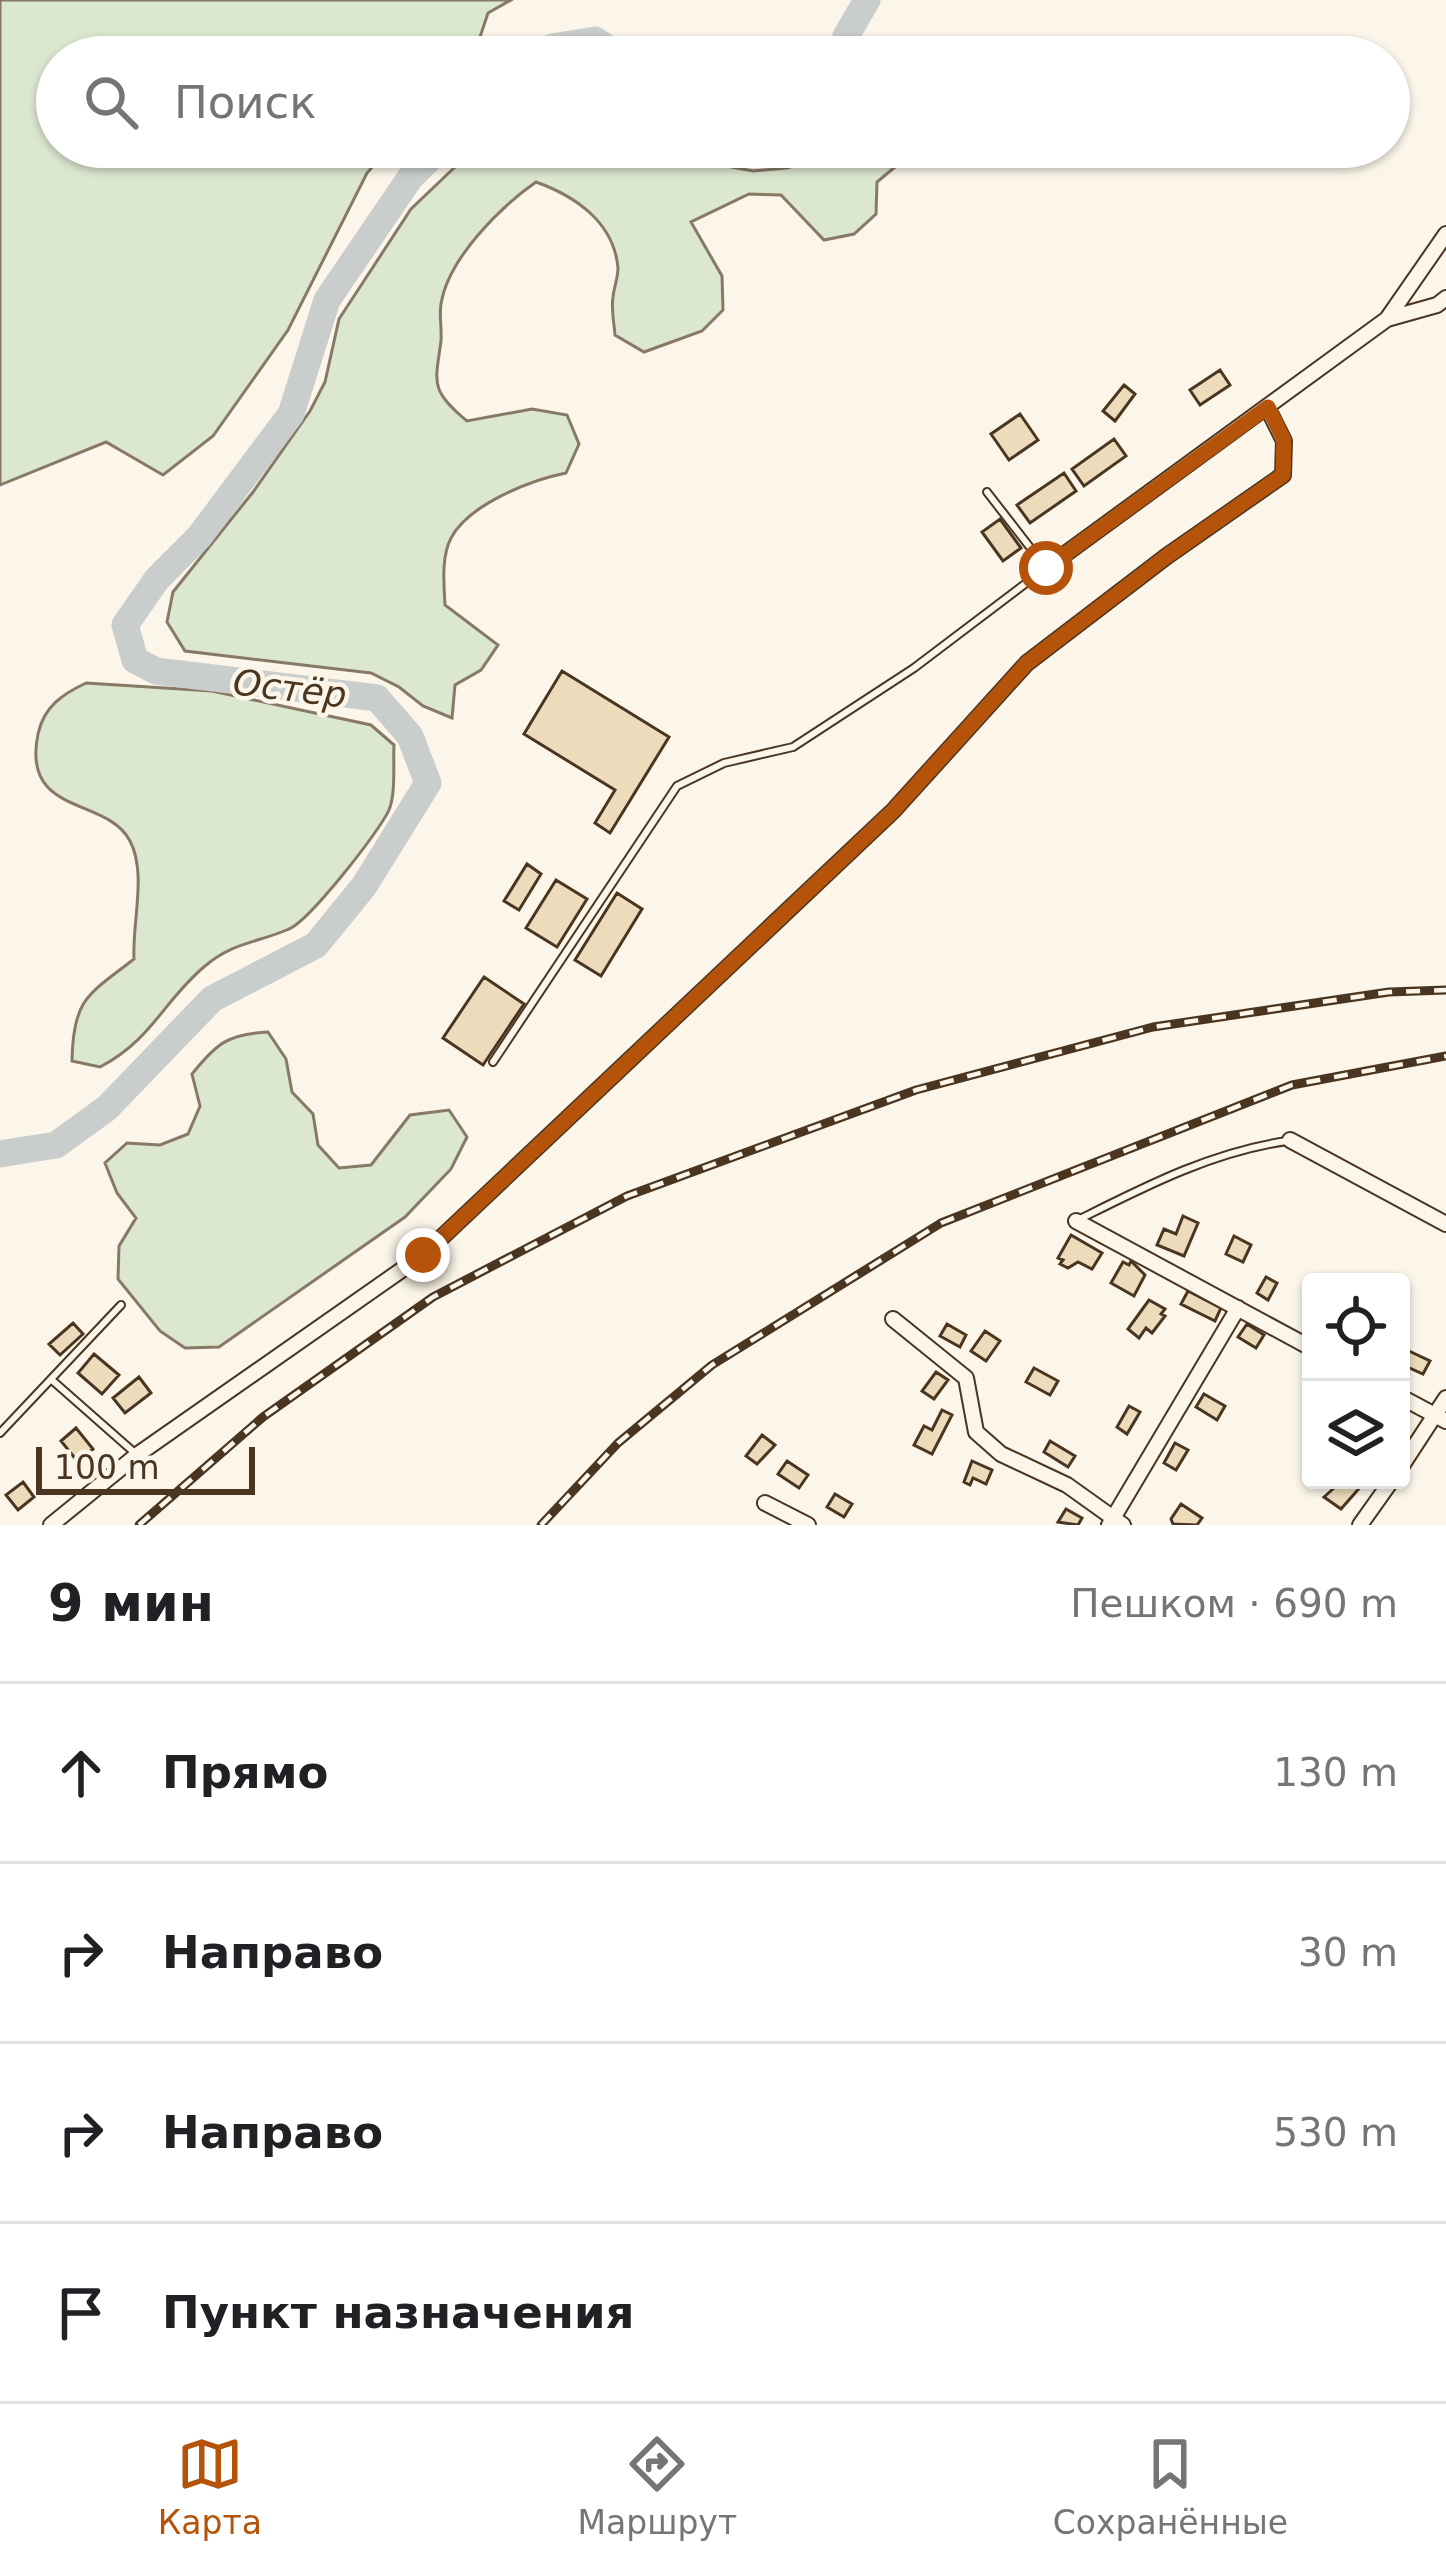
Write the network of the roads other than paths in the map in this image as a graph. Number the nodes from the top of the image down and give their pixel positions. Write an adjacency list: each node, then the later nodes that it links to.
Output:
1 (1446, 234): 3 (street)
2 (1446, 298): 3 (street)
3 (1387, 319): 4 (street)
4 (1268, 407): 6 (street); 20 (street)
5 (987, 492): 6 (lane)
6 (1046, 568): 7 (lane)
7 (494, 1062)
8 (1290, 1140): 9 (lane); 10 (street)
9 (1076, 1221): 12 (street)
10 (1446, 1224)
11 (122, 1305): 15 (lane)
12 (1238, 1308): 14 (street); 24 (street)
13 (893, 1319): 24 (street)
14 (1302, 1343)
15 (53, 1381): 19 (lane); 20 (lane)
16 (1446, 1398): 18 (street)
17 (1410, 1402): 18 (street)
18 (1441, 1419): 21 (street)
19 (0, 1433)
20 (136, 1455): 25 (street)
21 (1410, 1456)
22 (1386, 1489): 27 (street)
23 (765, 1503): 26 (street)
24 (1115, 1523)
25 (51, 1525)
26 (808, 1525)
27 (1360, 1525)

